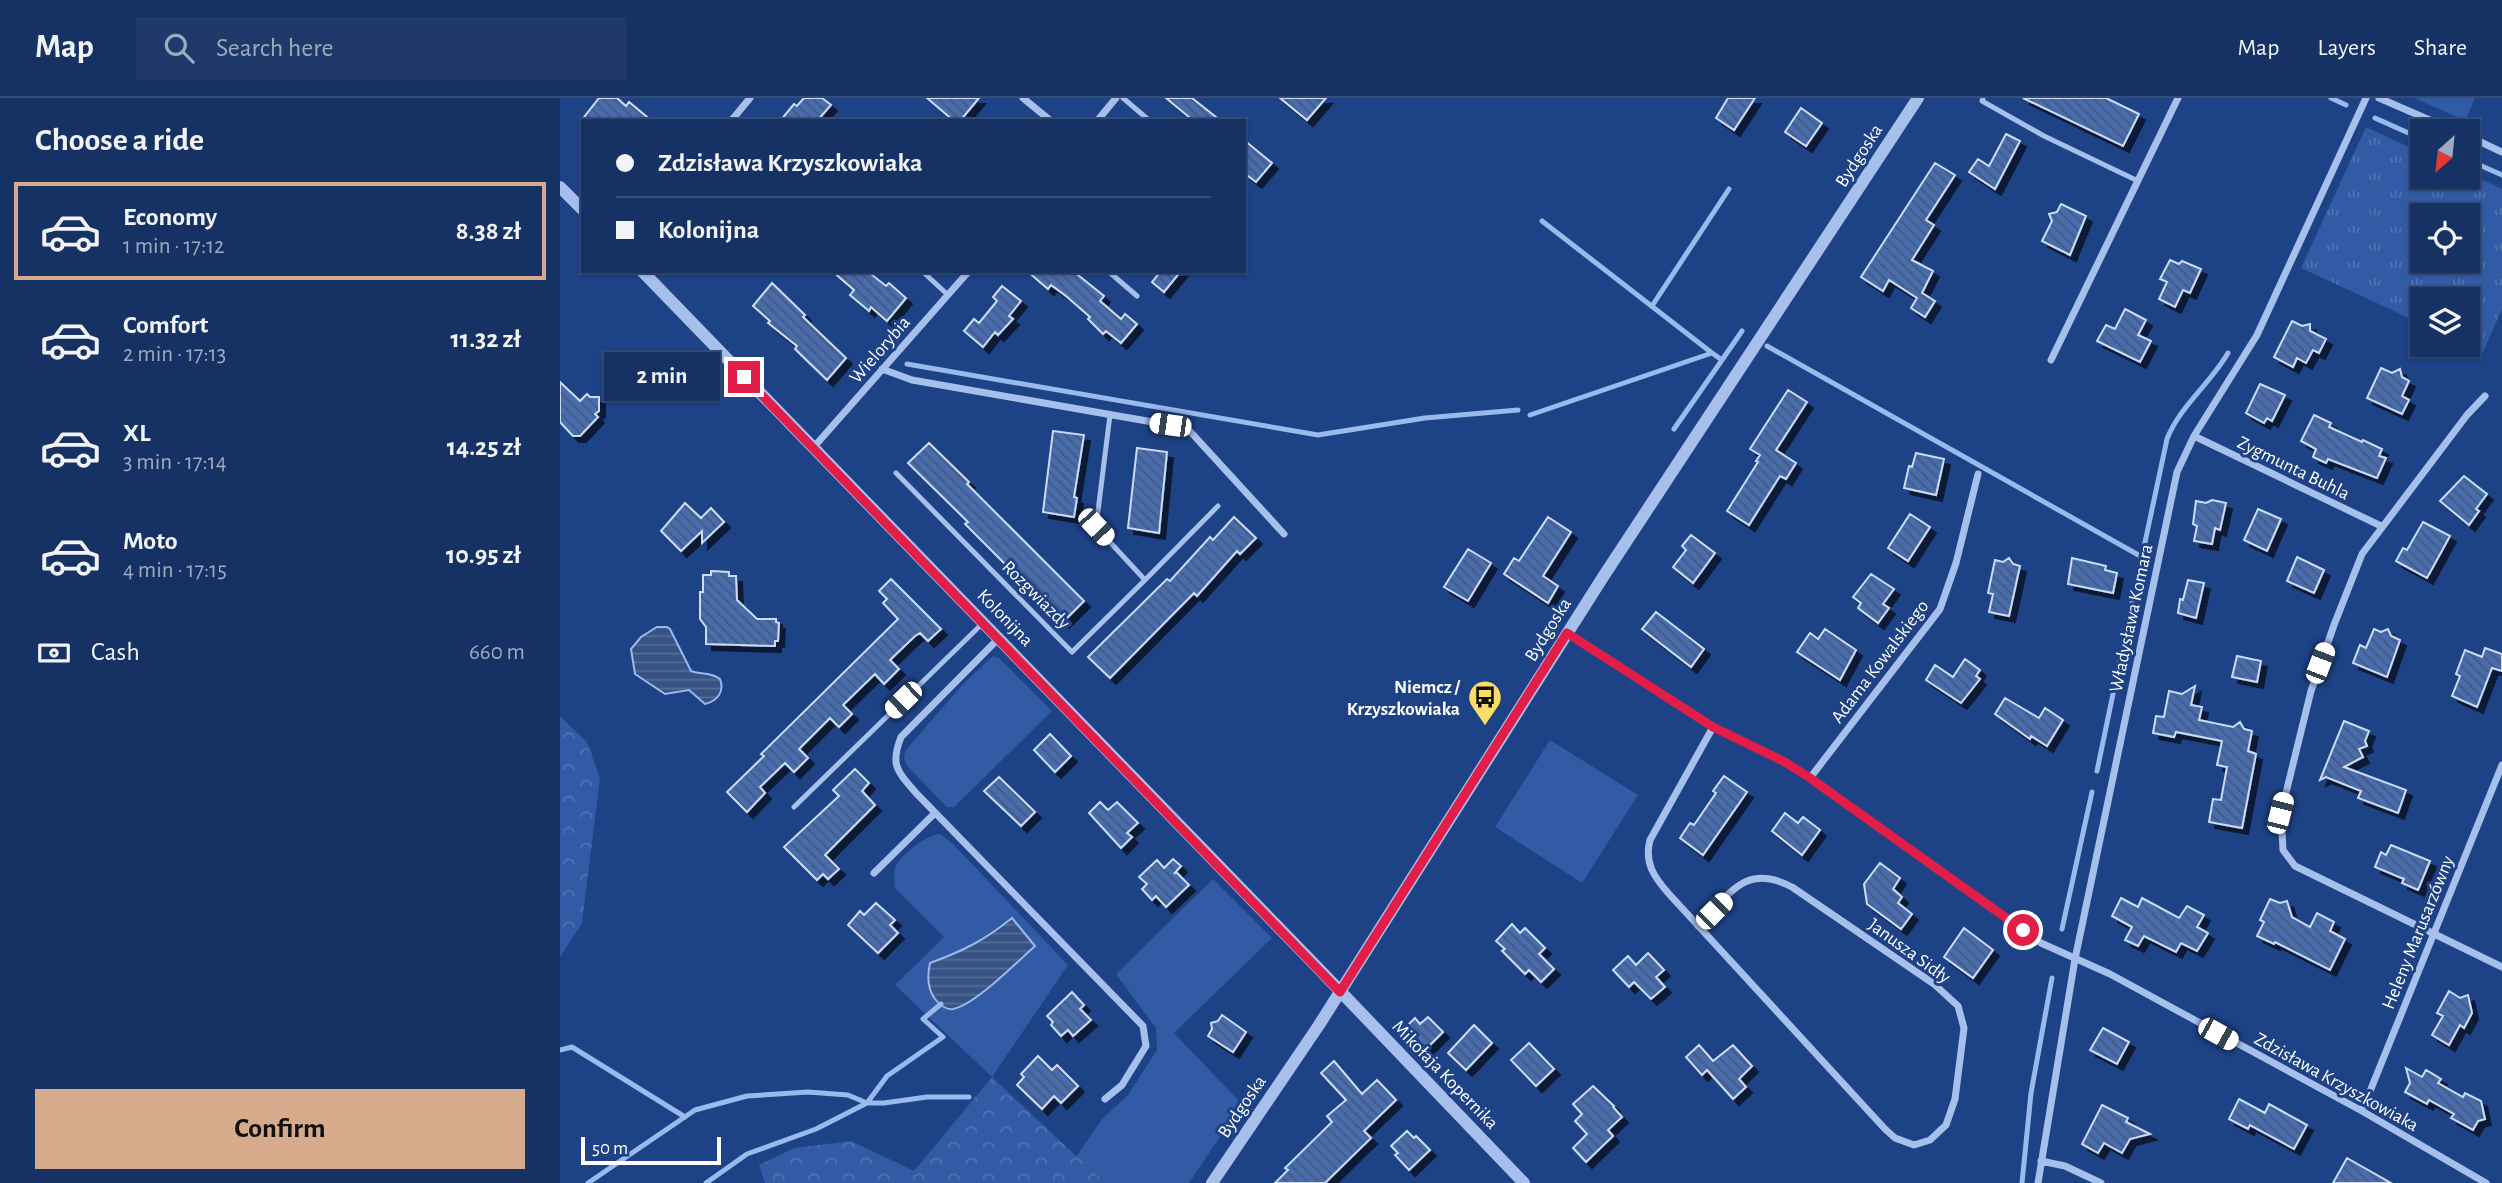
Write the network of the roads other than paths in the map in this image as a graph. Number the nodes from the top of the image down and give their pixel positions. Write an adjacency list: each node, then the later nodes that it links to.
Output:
1 (750, 98): 10 (street)
2 (1023, 98): 11 (street)
3 (1116, 98): 12 (street)
4 (1123, 98): 13 (lane)
5 (1918, 98): 39 (street, Bydgoska)
6 (1983, 98): 17 (lane)
7 (2178, 98): 17 (street)
8 (2367, 98): 30 (street, Władysława Komara)
9 (2379, 98): 14 (street)
10 (733, 119)
11 (1049, 119)
12 (1099, 119)
13 (1148, 119)
14 (2427, 119)
15 (2480, 142): 16 (street)
16 (2502, 152)
17 (2138, 181): 26 (street)
18 (560, 187): 19 (street)
19 (581, 209)
20 (644, 273): 31 (street, Kolonijna)
21 (924, 273): 24 (lane)
22 (967, 273): 24 (street, Wielorybia)
23 (1110, 273): 25 (lane)
24 (948, 295): 27 (street, Wielorybia)
25 (1137, 296)
26 (2051, 360)
27 (882, 369): 29 (street); 31 (street, Wielorybia)
28 (2485, 396): 35 (street)
29 (1110, 415): 36 (street); 37 (lane)
30 (2194, 436): 35 (street, Zygmunta Buhla); 49 (street, Władysława Komara)
31 (813, 448): 38 (street, Kolonijna)
32 (896, 473): 37 (lane, Rozgwiazdy)
33 (1978, 474): 43 (street, Adama Kowalskiego)
34 (1218, 506): 37 (lane)
35 (2381, 526): 48 (street)
36 (1284, 534)
37 (1146, 580)
38 (984, 622): 40 (street, Kolonijna); 44 (lane)
39 (1567, 633): 41 (street, Zdzisława Krzyszkowiaka); 51 (street, Bydgoska)
40 (999, 638): 45 (street); 51 (street, Kolonijna)
41 (1713, 727): 43 (street, Zdzisława Krzyszkowiaka); 47 (street, Janusza Sidły)
42 (2502, 765): 48 (street, Heleny Marusarzówny)
43 (1810, 778): 49 (street, Zdzisława Krzyszkowiaka)
44 (794, 807)
45 (935, 813): 46 (street); 52 (street)
46 (874, 873)
47 (1698, 926): 47 (street, Janusza Sidły)
48 (2434, 933): 50 (street); 53 (street, Heleny Marusarzówny)
49 (2075, 959): 53 (street, Zdzisława Krzyszkowiaka); 54 (street, Władysława Komara)
50 (2502, 967)
51 (1340, 992): 55 (street, Bydgoska); 56 (street, Mikołaja Kopernika)
52 (1105, 1099)
53 (2362, 1111): 59 (street, Zdzisława Krzyszkowiaka)
54 (2041, 1161): 57 (street, Władysława Komara); 58 (street)
55 (1212, 1183)
56 (1524, 1183)
57 (2038, 1183)
58 (2101, 1183)
59 (2486, 1183)

